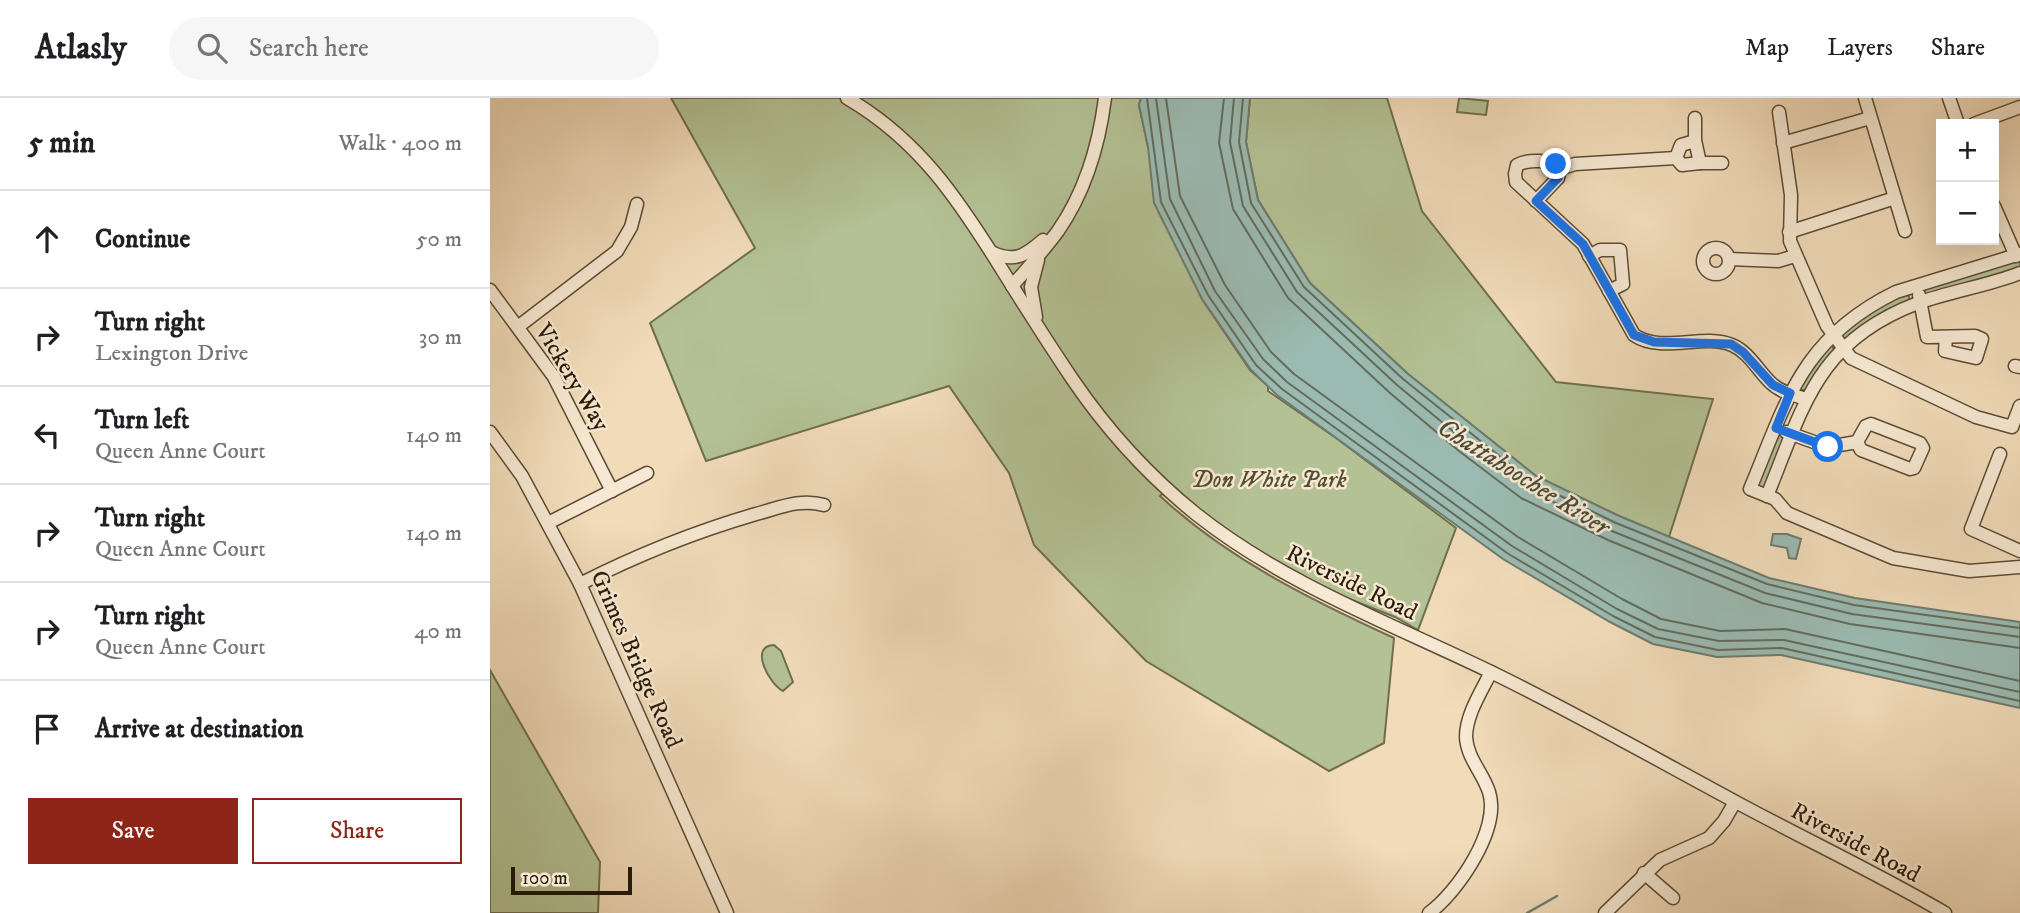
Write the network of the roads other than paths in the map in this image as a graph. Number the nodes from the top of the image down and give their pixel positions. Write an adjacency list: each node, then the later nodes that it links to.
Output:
1 (847, 98): 24 (street, Riverside Road)
2 (1105, 98): 21 (street)
3 (1865, 98): 8 (street)
4 (1949, 98): 9 (street)
5 (2020, 107): 10 (street)
6 (1779, 112): 12 (street)
7 (1695, 118): 11 (street)
8 (1870, 118): 12 (street); 17 (street)
9 (1956, 119)
10 (1988, 119)
11 (1695, 141): 13 (street); 14 (street)
12 (1783, 143): 23 (street)
13 (1676, 158): 14 (street); 16 (street)
14 (1700, 163): 15 (street)
15 (1722, 163)
16 (1560, 169): 18 (street); 18 (street)
17 (1895, 198): 22 (street); 23 (street)
18 (1536, 201): 27 (street)
19 (637, 204): 37 (street)
20 (1999, 216): 26 (street)
21 (1064, 221): 24 (street); 25 (street)
22 (1905, 231)
23 (1789, 232): 28 (street)
24 (991, 252): 32 (street, Riverside Road)
25 (1041, 252): 32 (street); 36 (street)
26 (2018, 255): 31 (street)
27 (1589, 256): 34 (street); 34 (street)
28 (1796, 256): 29 (street); 38 (street)
29 (1729, 259)
30 (2020, 273): 35 (street)
31 (1917, 285): 35 (street); 38 (street)
32 (1012, 286): 36 (street, Riverside Road)
33 (490, 290): 37 (street, Vickery Way)
34 (1609, 291): 41 (street)
35 (1920, 302): 39 (street); 40 (street)
36 (1037, 324): 57 (street, Riverside Road)
37 (519, 327): 50 (street, Vickery Way)
38 (1833, 334): 40 (street); 41 (street)
39 (1946, 337)
40 (1842, 348): 42 (street); 43 (street)
41 (1790, 393): 42 (street); 44 (street)
42 (1806, 400): 46 (street)
43 (2020, 406)
44 (1776, 428): 46 (street); 51 (street)
45 (490, 432): 53 (street, Grimes Bridge Road)
46 (1791, 435): 47 (street); 51 (street)
47 (1857, 442): 47 (street)
48 (2000, 454): 54 (street)
49 (647, 473): 50 (street)
50 (612, 491): 53 (street)
51 (1767, 496): 55 (street)
52 (824, 505): 56 (street)
53 (548, 523): 56 (street, Grimes Bridge Road)
54 (2020, 551)
55 (2020, 566)
56 (580, 584): 61 (street, Grimes Bridge Road)
57 (1491, 672): 58 (street, Riverside Road); 62 (street)
58 (1731, 800): 59 (street); 64 (street, Riverside Road)
59 (1644, 873): 60 (street); 63 (street)
60 (1673, 898)
61 (727, 913)
62 (1429, 913)
63 (1605, 913)
64 (1945, 913)

